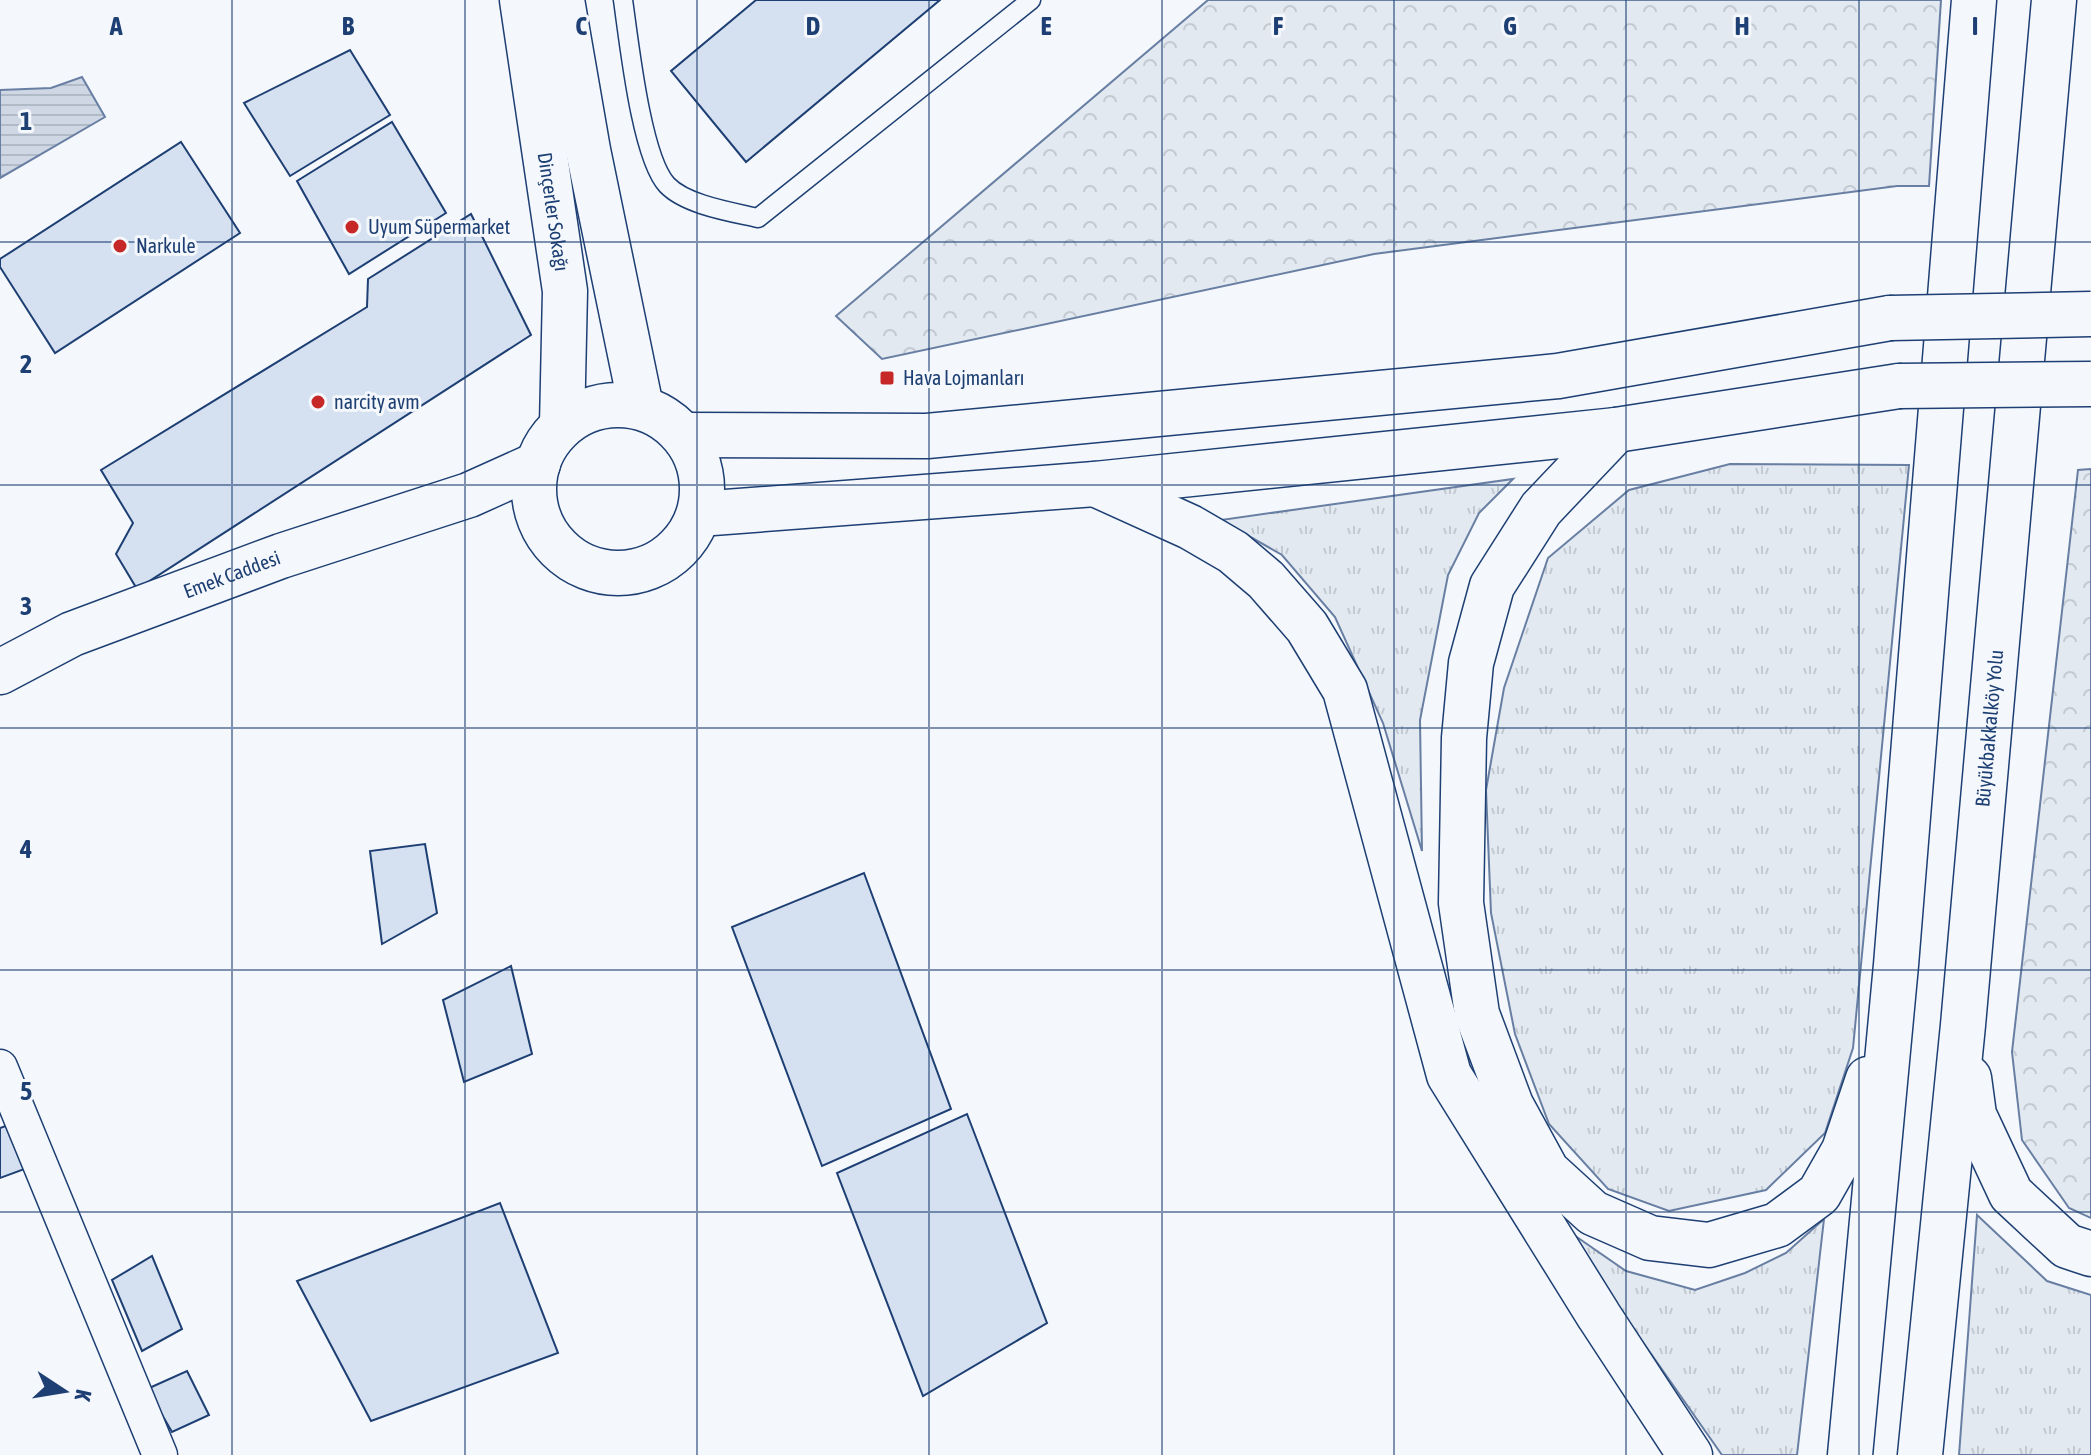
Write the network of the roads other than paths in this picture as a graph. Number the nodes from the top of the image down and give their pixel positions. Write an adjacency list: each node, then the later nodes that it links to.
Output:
1 (522, 0): 10 (main road, Dinçerler Sokağı)
2 (562, 0): 9 (main road)
3 (623, 0): 4 (lane)
4 (1031, 0)
5 (1974, 0): 17 (main road)
6 (2054, 0): 18 (main road, Büyükbakkalköy Yolu)
7 (2091, 314): 12 (main road, bridge)
8 (2091, 384): 11 (main road, bridge)
9 (641, 407): 10 (main road); 12 (main road)
10 (562, 425): 14 (main road)
11 (1616, 430): 13 (main road); 17 (main road)
12 (683, 435): 15 (main road)
13 (1095, 484): 15 (main road); 22 (main road)
14 (536, 485): 15 (main road); 16 (main road, Emek Caddesi)
15 (699, 514)
16 (0, 672)
17 (1892, 1008): 23 (main road)
18 (1963, 1025): 20 (main road); 24 (main road, Büyükbakkalköy Yolu)
19 (0, 1067): 21 (street)
20 (2091, 1254)
21 (160, 1455)
22 (1690, 1455)
23 (1850, 1455)
24 (1920, 1455)

